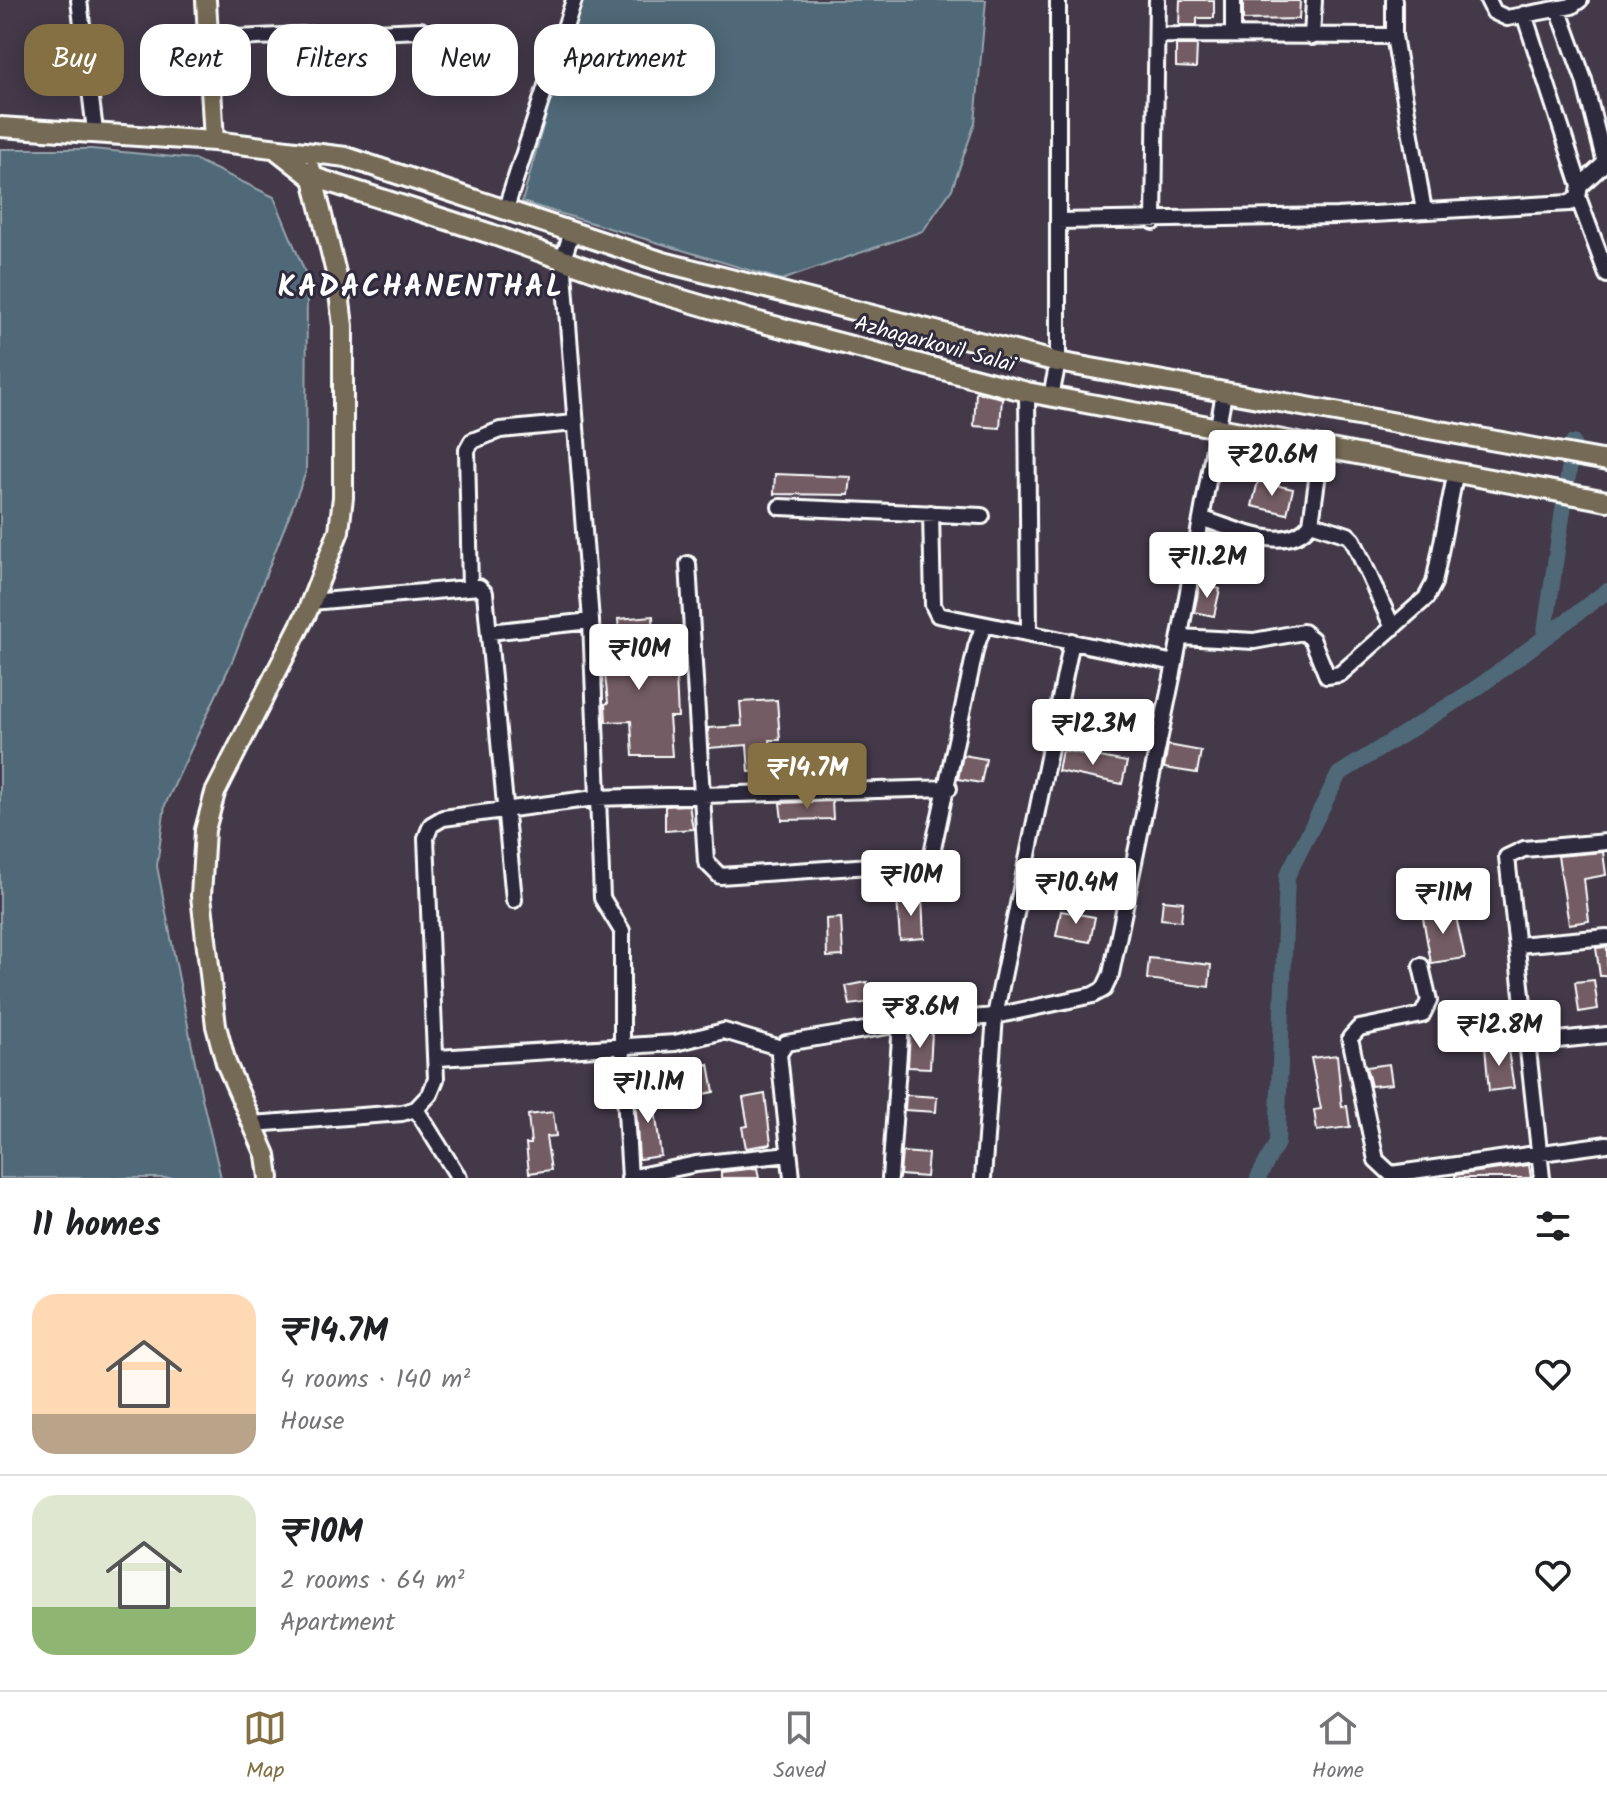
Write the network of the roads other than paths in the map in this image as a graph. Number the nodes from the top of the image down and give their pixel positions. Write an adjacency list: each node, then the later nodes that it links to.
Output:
1 (79, 0): 22 (street)
2 (206, 0): 13 (main road)
3 (574, 0): 28 (street)
4 (1058, 0): 30 (street)
5 (1157, 0): 16 (street)
6 (1233, 0): 15 (street)
7 (1314, 0): 19 (street)
8 (1394, 0): 17 (street)
9 (1488, 0): 12 (street)
10 (1580, 0): 11 (street)
11 (1558, 8): 12 (street); 27 (street)
12 (1524, 14): 27 (street)
13 (208, 24)
14 (412, 30): 18 (street)
15 (1233, 34): 16 (street); 19 (street)
16 (1158, 35): 31 (street)
17 (1394, 36): 19 (street); 29 (street)
18 (251, 37)
19 (1312, 37)
20 (212, 96): 23 (main road)
21 (0, 127): 22 (main road, Azhagarkovil Salai)
22 (95, 131): 23 (main road, Azhagarkovil Salai)
23 (214, 141): 24 (main road, Azhagarkovil Salai)
24 (275, 150): 25 (main road, Azhagarkovil Salai); 26 (main road, Azhagarkovil Salai)
25 (313, 153): 26 (main road); 28 (main road, Azhagarkovil Salai)
26 (310, 176): 33 (main road, Azhagarkovil Salai); 52 (main road)
27 (1579, 192): 29 (street); 34 (street)
28 (506, 208): 32 (main road, Azhagarkovil Salai)
29 (1424, 211): 31 (street)
30 (1058, 221): 31 (street); 35 (street)
31 (1154, 222)
32 (572, 232): 33 (street); 35 (main road, Azhagarkovil Salai)
33 (563, 259): 36 (main road, Azhagarkovil Salai); 39 (street)
34 (1607, 275)
35 (1058, 362): 37 (main road, Azhagarkovil Salai); 38 (street)
36 (1027, 392): 38 (main road, Azhagarkovil Salai); 57 (street)
37 (1224, 393): 40 (street); 42 (main road, Azhagarkovil Salai)
38 (1051, 396): 40 (main road, Azhagarkovil Salai)
39 (574, 423): 51 (street); 53 (street)
40 (1220, 429): 41 (main road, Azhagarkovil Salai); 48 (street)
41 (1322, 445): 43 (main road, Azhagarkovil Salai); 49 (street)
42 (1607, 461)
43 (1456, 471): 44 (main road, Azhagarkovil Salai); 55 (street)
44 (1607, 501)
45 (780, 507): 46 (street)
46 (931, 513): 47 (street); 54 (street)
47 (982, 516)
48 (1203, 519): 49 (street); 58 (street)
49 (1311, 523): 55 (street)
50 (688, 564): 62 (street)
51 (470, 588): 52 (street); 56 (street)
52 (311, 602): 78 (main road)
53 (591, 621): 56 (street); 63 (street)
54 (984, 625): 57 (street); 61 (street)
55 (1393, 628): 58 (street)
56 (489, 632): 64 (street)
57 (1029, 632): 59 (street)
58 (1180, 637): 60 (street)
59 (1072, 641): 60 (street); 70 (street)
60 (1175, 663): 70 (street)
61 (949, 788): 62 (street); 62 (street)
62 (700, 794): 63 (street)
63 (595, 798): 64 (street); 74 (street)
64 (506, 809): 66 (street); 76 (street)
65 (1607, 842): 68 (street)
66 (514, 900)
67 (1607, 937): 68 (street)
68 (1517, 945): 73 (street)
69 (1421, 966): 80 (street)
70 (995, 1016): 71 (street); 88 (street)
71 (901, 1024): 75 (street); 87 (street)
72 (1607, 1035): 73 (street)
73 (1528, 1043): 80 (street)
74 (622, 1046): 75 (street); 76 (street); 85 (street)
75 (781, 1048): 81 (street)
76 (438, 1058): 77 (street)
77 (416, 1109): 78 (street); 84 (street)
78 (252, 1124): 83 (main road)
79 (1607, 1144): 80 (street)
80 (1539, 1153): 89 (street)
81 (789, 1154): 82 (street); 86 (street)
82 (696, 1171): 85 (street)
83 (269, 1178)
84 (459, 1178)
85 (630, 1178)
86 (792, 1178)
87 (890, 1178)
88 (983, 1178)
89 (1542, 1178)

